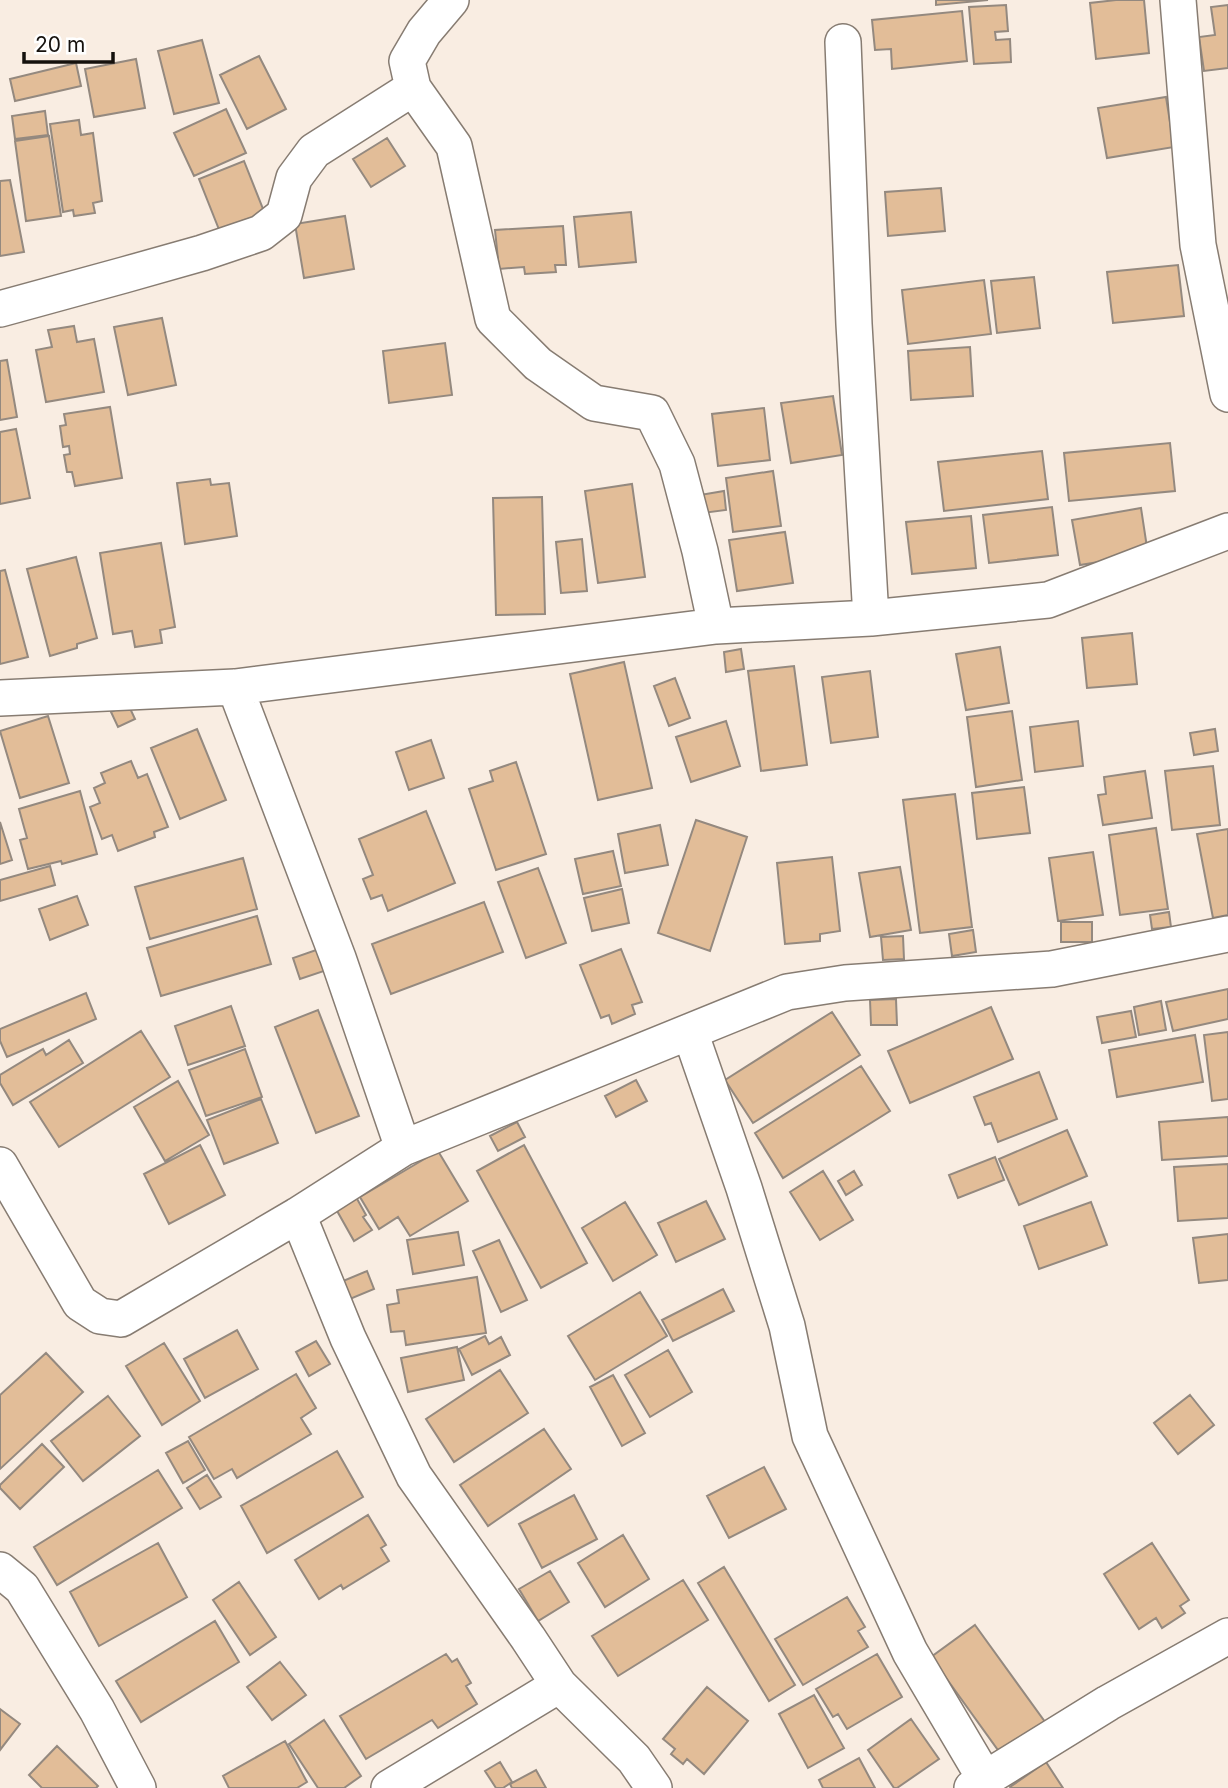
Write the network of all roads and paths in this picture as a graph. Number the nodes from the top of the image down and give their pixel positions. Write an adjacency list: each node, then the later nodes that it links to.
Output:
1 (451, 0): 4 (street)
2 (1178, 0): 6 (street)
3 (843, 42): 8 (street)
4 (413, 88): 5 (street); 9 (street)
5 (0, 309)
6 (1228, 394)
7 (1228, 531): 8 (street)
8 (871, 618): 9 (street)
9 (716, 626): 10 (street)
10 (234, 687): 11 (street); 14 (street)
11 (0, 698)
12 (1228, 934): 13 (street)
13 (690, 1031): 14 (street); 20 (street)
14 (403, 1148): 16 (street)
15 (0, 1165): 16 (street)
16 (298, 1214): 19 (street)
17 (0, 1570): 21 (street)
18 (1228, 1636): 20 (street)
19 (559, 1685): 22 (street); 23 (street)
20 (979, 1783)
21 (138, 1788)
22 (389, 1788)
23 (654, 1788)

